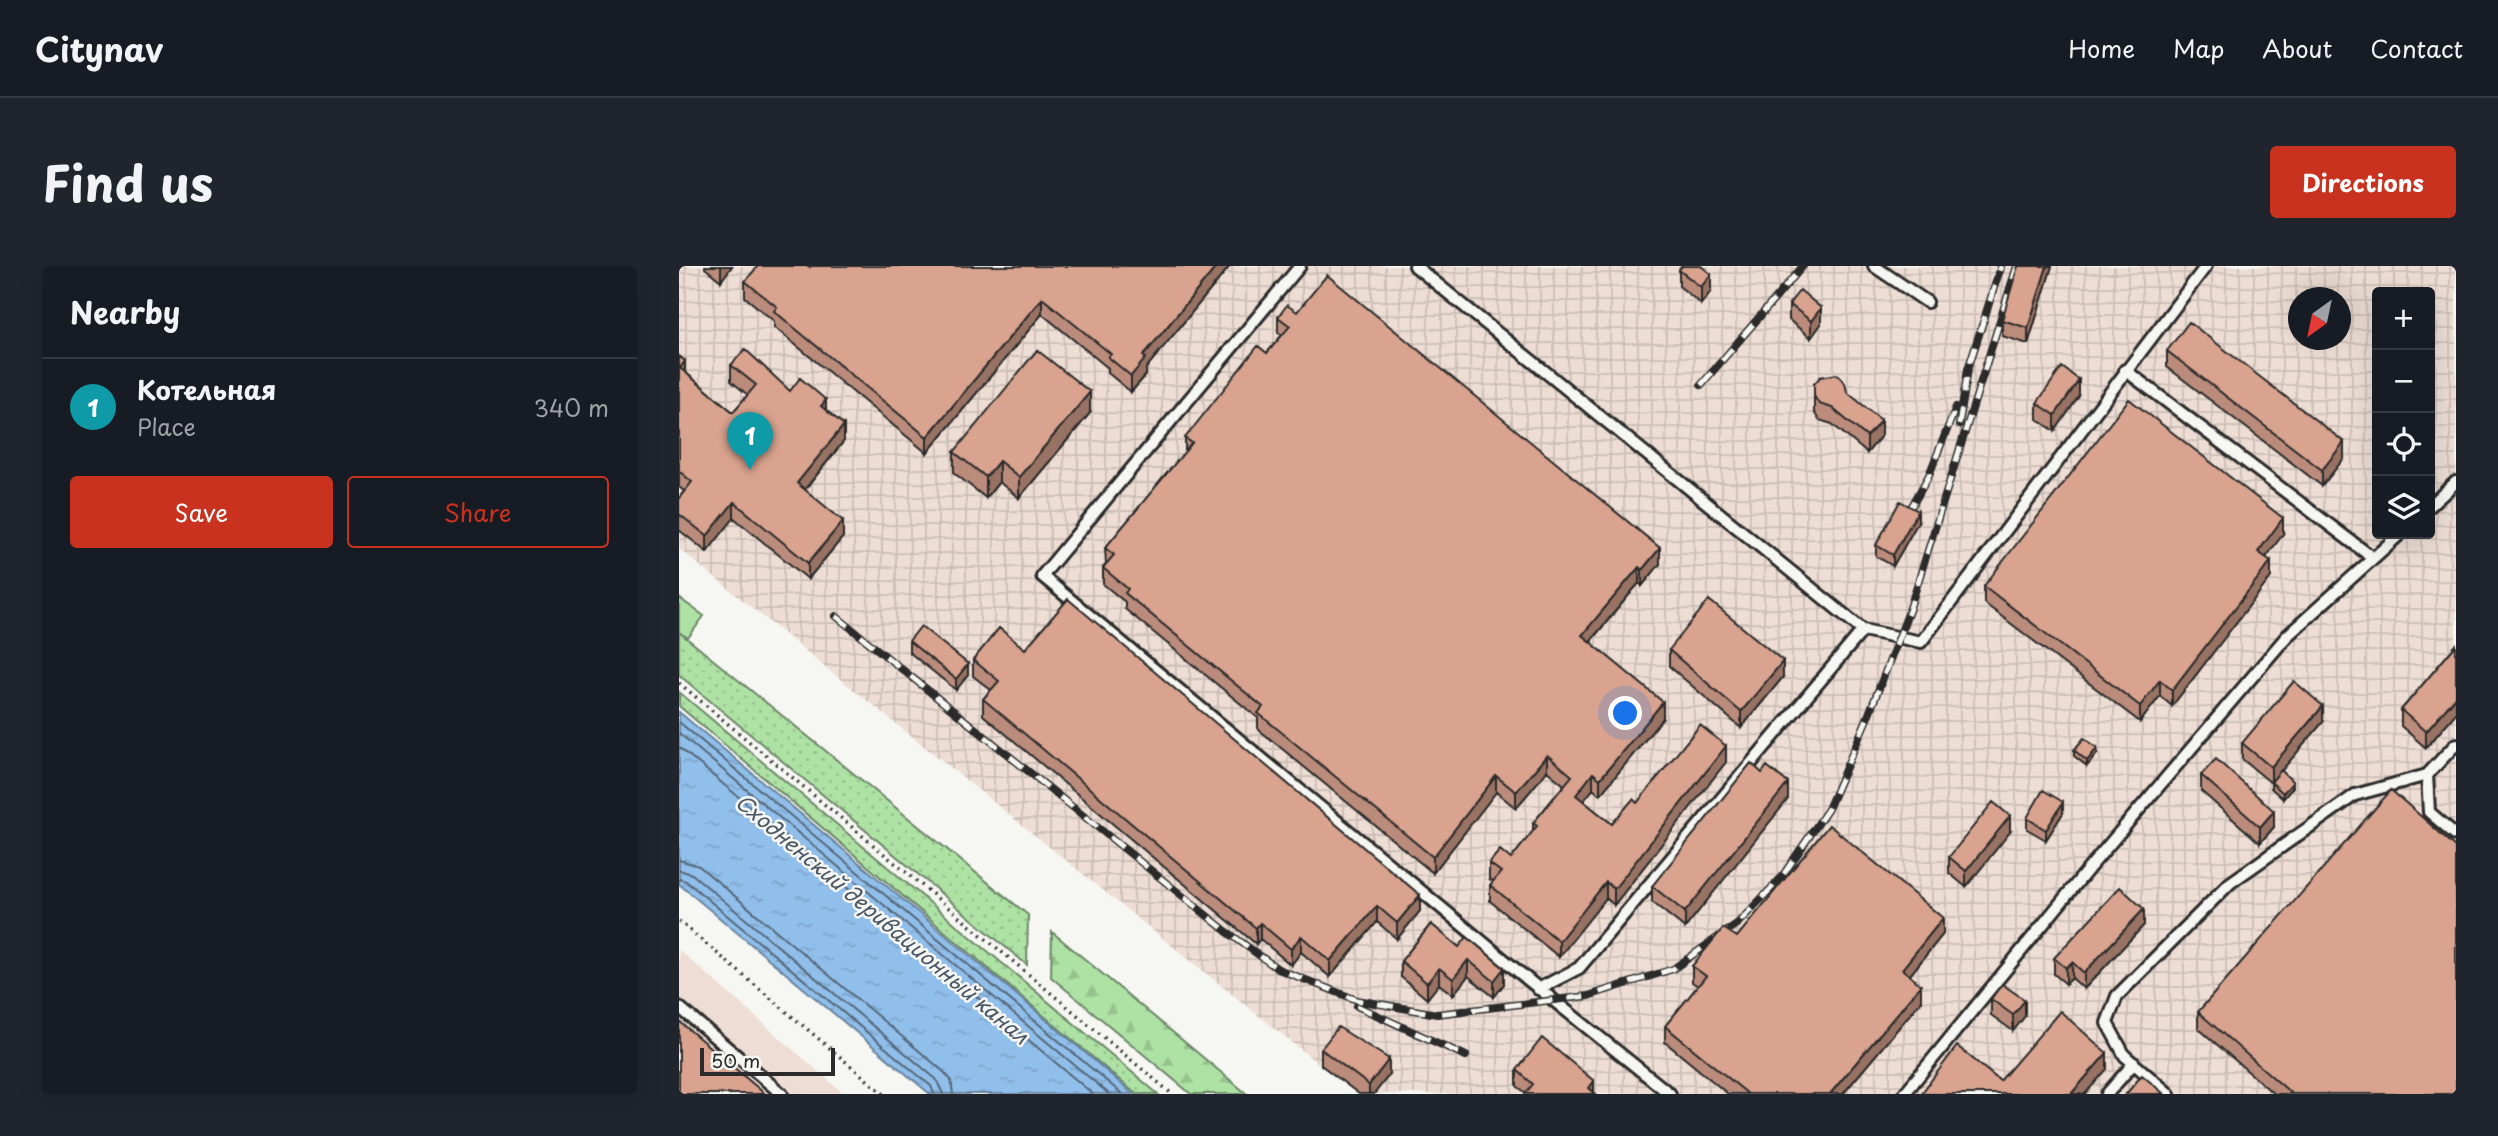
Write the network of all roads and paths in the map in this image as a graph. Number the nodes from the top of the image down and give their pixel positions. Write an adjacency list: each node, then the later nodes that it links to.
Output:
1 (1300, 266): 17 (lane)
2 (1415, 266): 11 (lane)
3 (1874, 266): 5 (lane)
4 (2206, 266): 6 (lane)
5 (1927, 302)
6 (2125, 370): 10 (lane); 11 (lane)
7 (2456, 482): 8 (lane)
8 (2435, 501)
9 (2394, 539): 10 (lane)
10 (2373, 558): 24 (lane)
11 (1863, 630): 17 (lane)
12 (679, 683): 22 (path)
13 (2456, 744): 14 (lane)
14 (2427, 775): 15 (lane); 19 (lane)
15 (2456, 835)
16 (679, 921): 21 (path)
17 (1538, 989): 23 (lane)
18 (679, 1007): 20 (lane)
19 (2134, 1063): 25 (lane); 26 (lane)
20 (782, 1094)
21 (884, 1094)
22 (1172, 1094)
23 (1670, 1094)
24 (1904, 1094)
25 (2107, 1094)
26 (2169, 1094)

